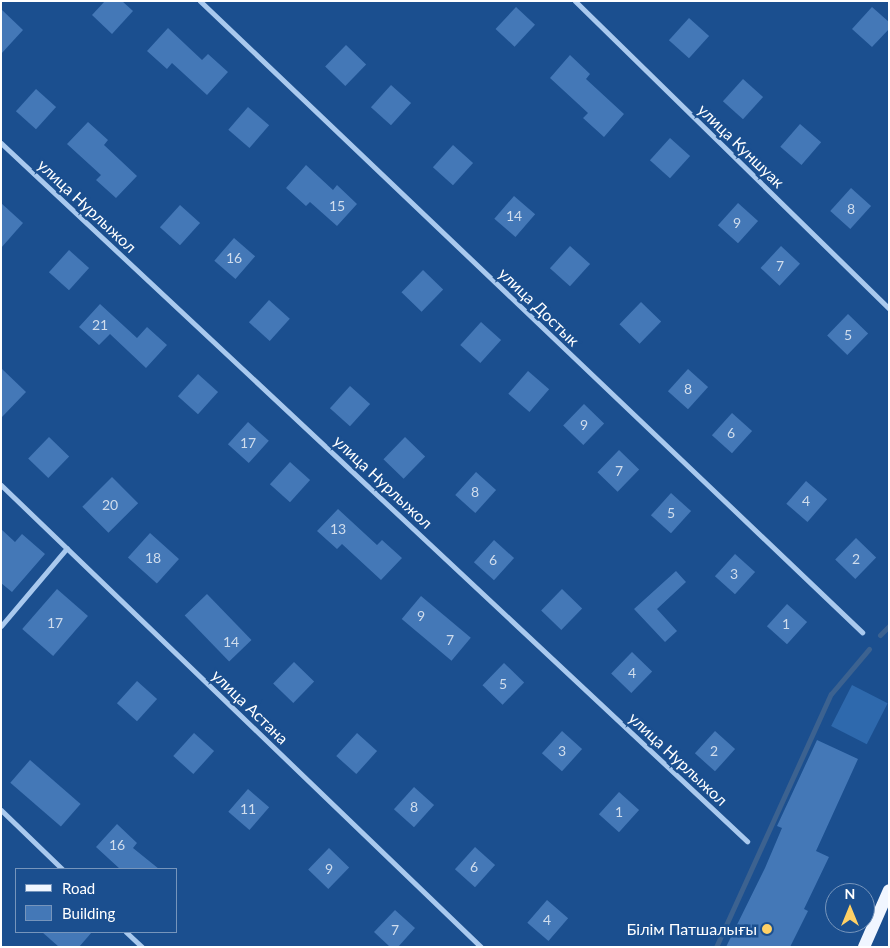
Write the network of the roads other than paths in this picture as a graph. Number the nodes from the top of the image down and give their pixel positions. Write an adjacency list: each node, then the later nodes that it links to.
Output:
1 (200, 1): 8 (street, улица Достык)
2 (575, 1): 4 (street, улица Куншуак)
3 (1, 142): 10 (street, улица Нурлыжол)
4 (889, 308)
5 (1, 485): 6 (street, улица Астана)
6 (67, 548): 7 (street); 15 (street, улица Астана)
7 (1, 626)
8 (862, 632)
9 (1, 810): 11 (street)
10 (747, 841)
11 (61, 868)
12 (889, 890): 16 (main road)
13 (127, 933): 14 (street)
14 (142, 947)
15 (481, 947)
16 (864, 947)

